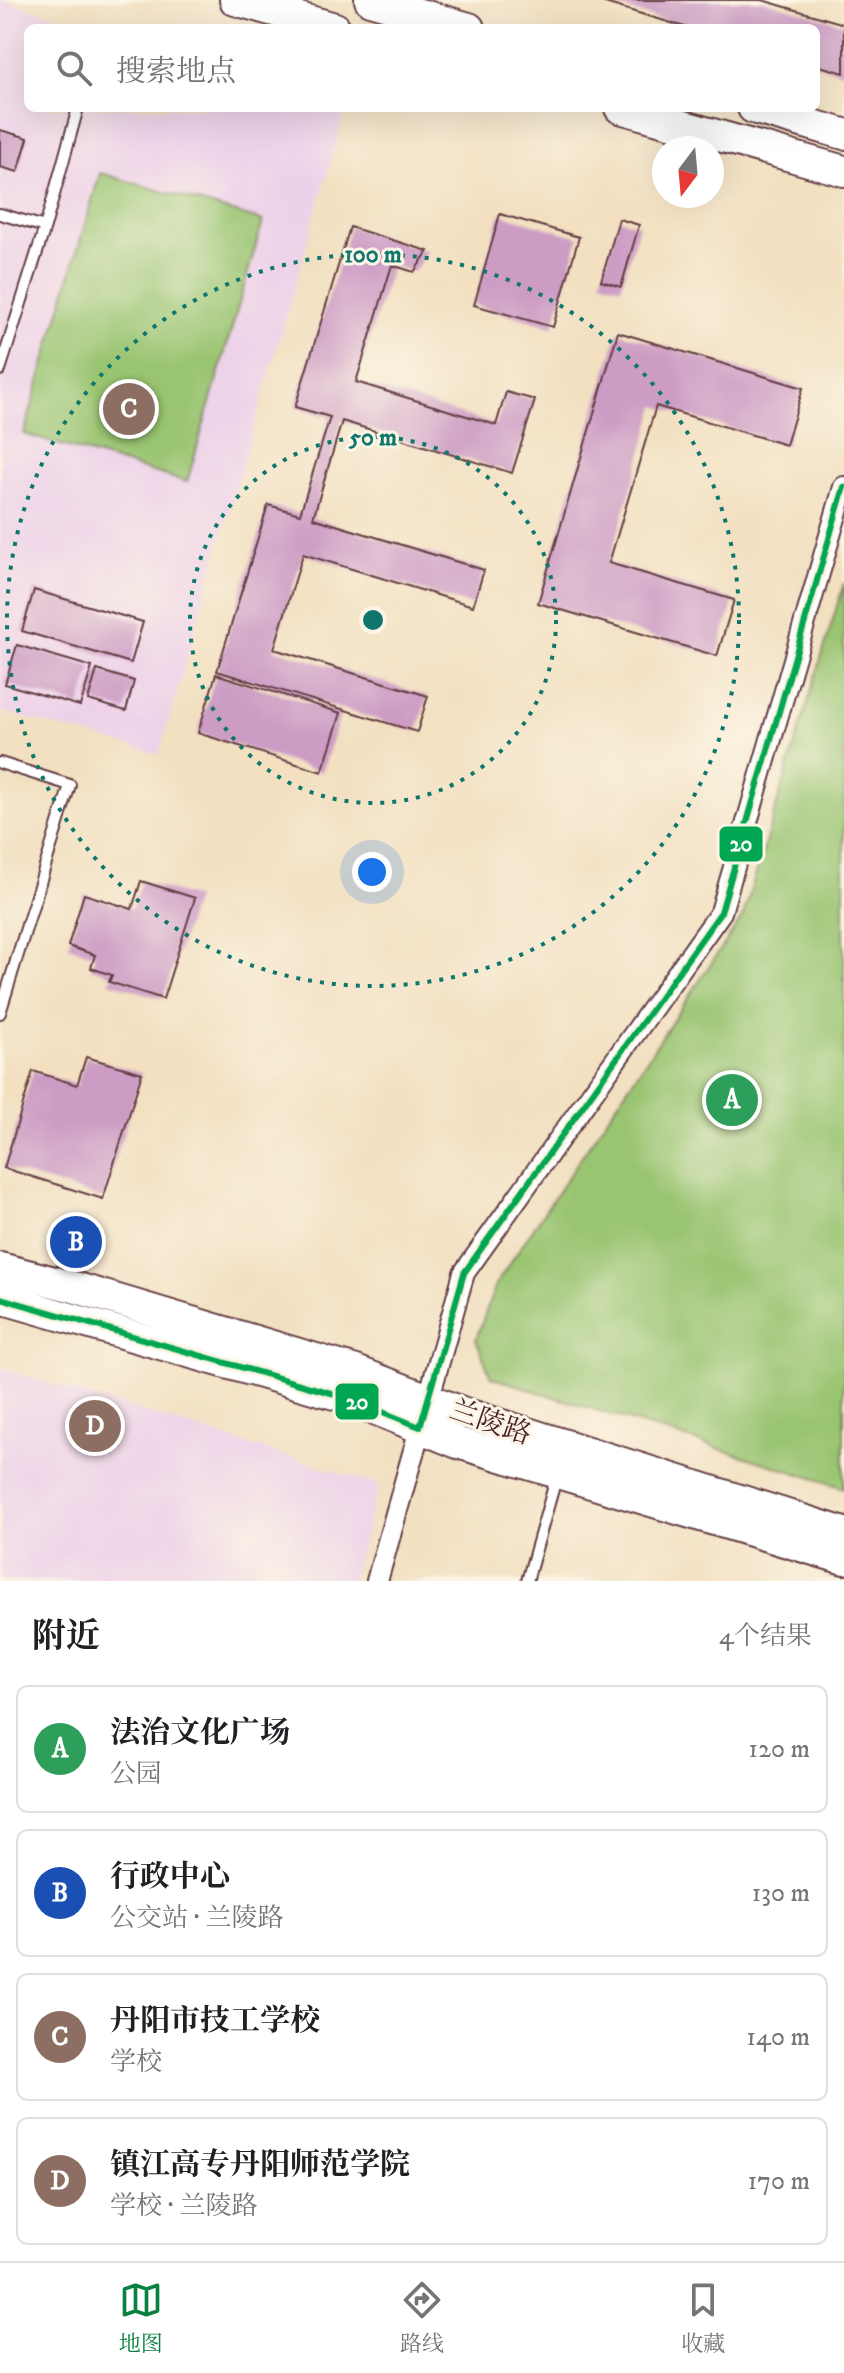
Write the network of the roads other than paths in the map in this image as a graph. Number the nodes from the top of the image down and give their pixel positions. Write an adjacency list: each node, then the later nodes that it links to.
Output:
1 (235, 0): 3 (street)
2 (370, 0): 4 (street)
3 (321, 24)
4 (455, 24)
5 (77, 112): 11 (lane)
6 (634, 112): 9 (street)
7 (767, 112): 8 (street)
8 (844, 134)
9 (844, 171)
10 (0, 214): 11 (lane)
11 (45, 227): 12 (lane)
12 (0, 370)
13 (844, 487): 18 (street)
14 (0, 763): 15 (lane)
15 (0, 1010)
16 (0, 1268): 18 (street, 兰陵路)
17 (0, 1298): 18 (street, 兰陵路)
18 (424, 1413): 19 (street, 兰陵路); 20 (street, 兰陵路); 22 (street)
19 (557, 1472): 21 (street, 兰陵路); 23 (lane)
20 (844, 1533)
21 (844, 1559)
22 (377, 1581)
23 (527, 1581)

